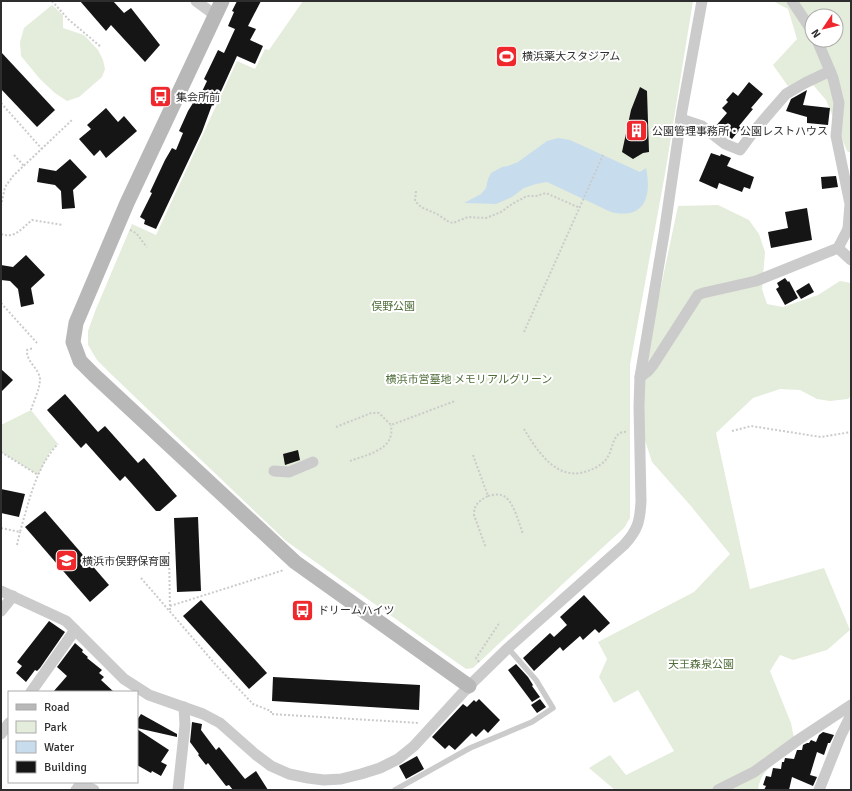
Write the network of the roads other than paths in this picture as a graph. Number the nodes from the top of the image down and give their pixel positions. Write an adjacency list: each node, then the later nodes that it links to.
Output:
1 (196, 1): 5 (street)
2 (222, 1): 5 (street)
3 (702, 1): 9 (street)
4 (792, 1): 6 (street)
5 (215, 15): 21 (street)
6 (804, 19)
7 (820, 48): 8 (street)
8 (830, 72): 9 (street); 10 (street)
9 (681, 119): 13 (street)
10 (850, 228): 11 (street)
11 (838, 248): 12 (street); 13 (street)
12 (851, 260)
13 (640, 377): 20 (street)
14 (313, 462): 15 (street)
15 (274, 471)
16 (1, 591): 17 (street)
17 (13, 596): 18 (street); 19 (street)
18 (1, 611)
19 (76, 630): 22 (street); 24 (street)
20 (508, 648): 21 (street); 31 (lane)
21 (469, 686): 24 (street)
22 (32, 691)
23 (851, 705): 32 (street)
24 (184, 707): 30 (street)
25 (851, 715): 33 (street)
26 (8, 724): 27 (street)
27 (1, 734)
28 (76, 790): 29 (street)
29 (94, 790)
30 (178, 790)
31 (395, 790)
32 (718, 790)
33 (819, 790)

